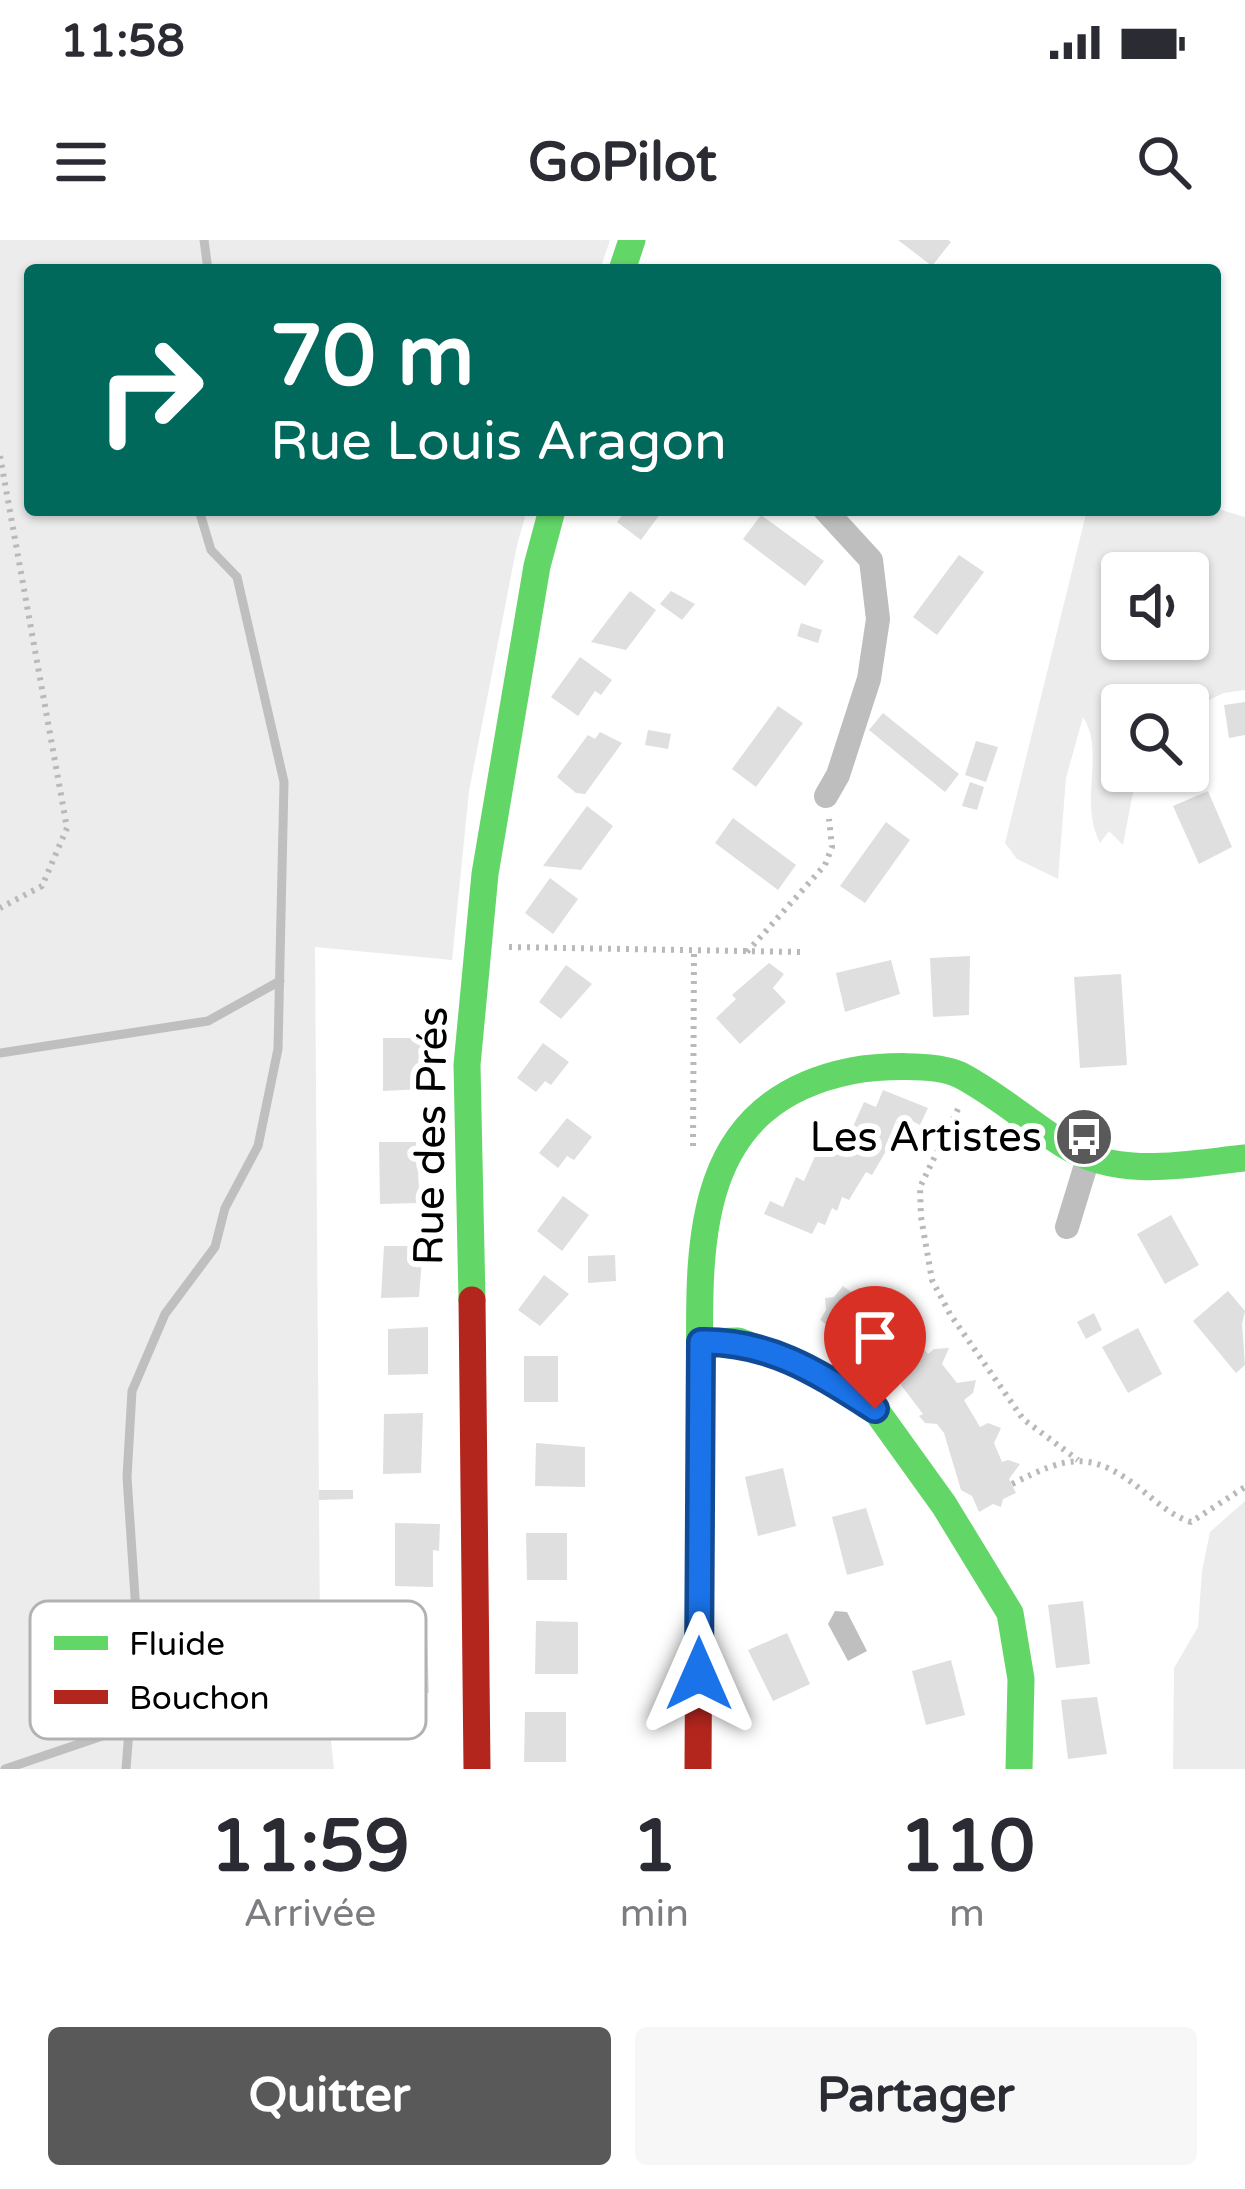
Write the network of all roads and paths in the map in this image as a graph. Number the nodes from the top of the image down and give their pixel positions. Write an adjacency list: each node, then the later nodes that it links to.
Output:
1 (0, 456): 5 (path)
2 (550, 516): 6 (street, Rue des Prés)
3 (831, 516): 4 (street)
4 (826, 796): 8 (path)
5 (0, 908)
6 (478, 946): 7 (path); 19 (street, Rue des Prés)
7 (694, 952): 8 (path); 13 (path)
8 (747, 952): 9 (path)
9 (800, 952)
10 (968, 1082): 11 (street); 13 (street); 16 (path)
11 (1089, 1155): 12 (street); 14 (street)
12 (1245, 1158)
13 (716, 1180): 15 (street)
14 (1067, 1227)
15 (701, 1342): 20 (street); 21 (street)
16 (1078, 1460): 17 (path); 18 (path)
17 (1012, 1484)
18 (1245, 1487)
19 (477, 1769)
20 (698, 1769)
21 (1019, 1769)

